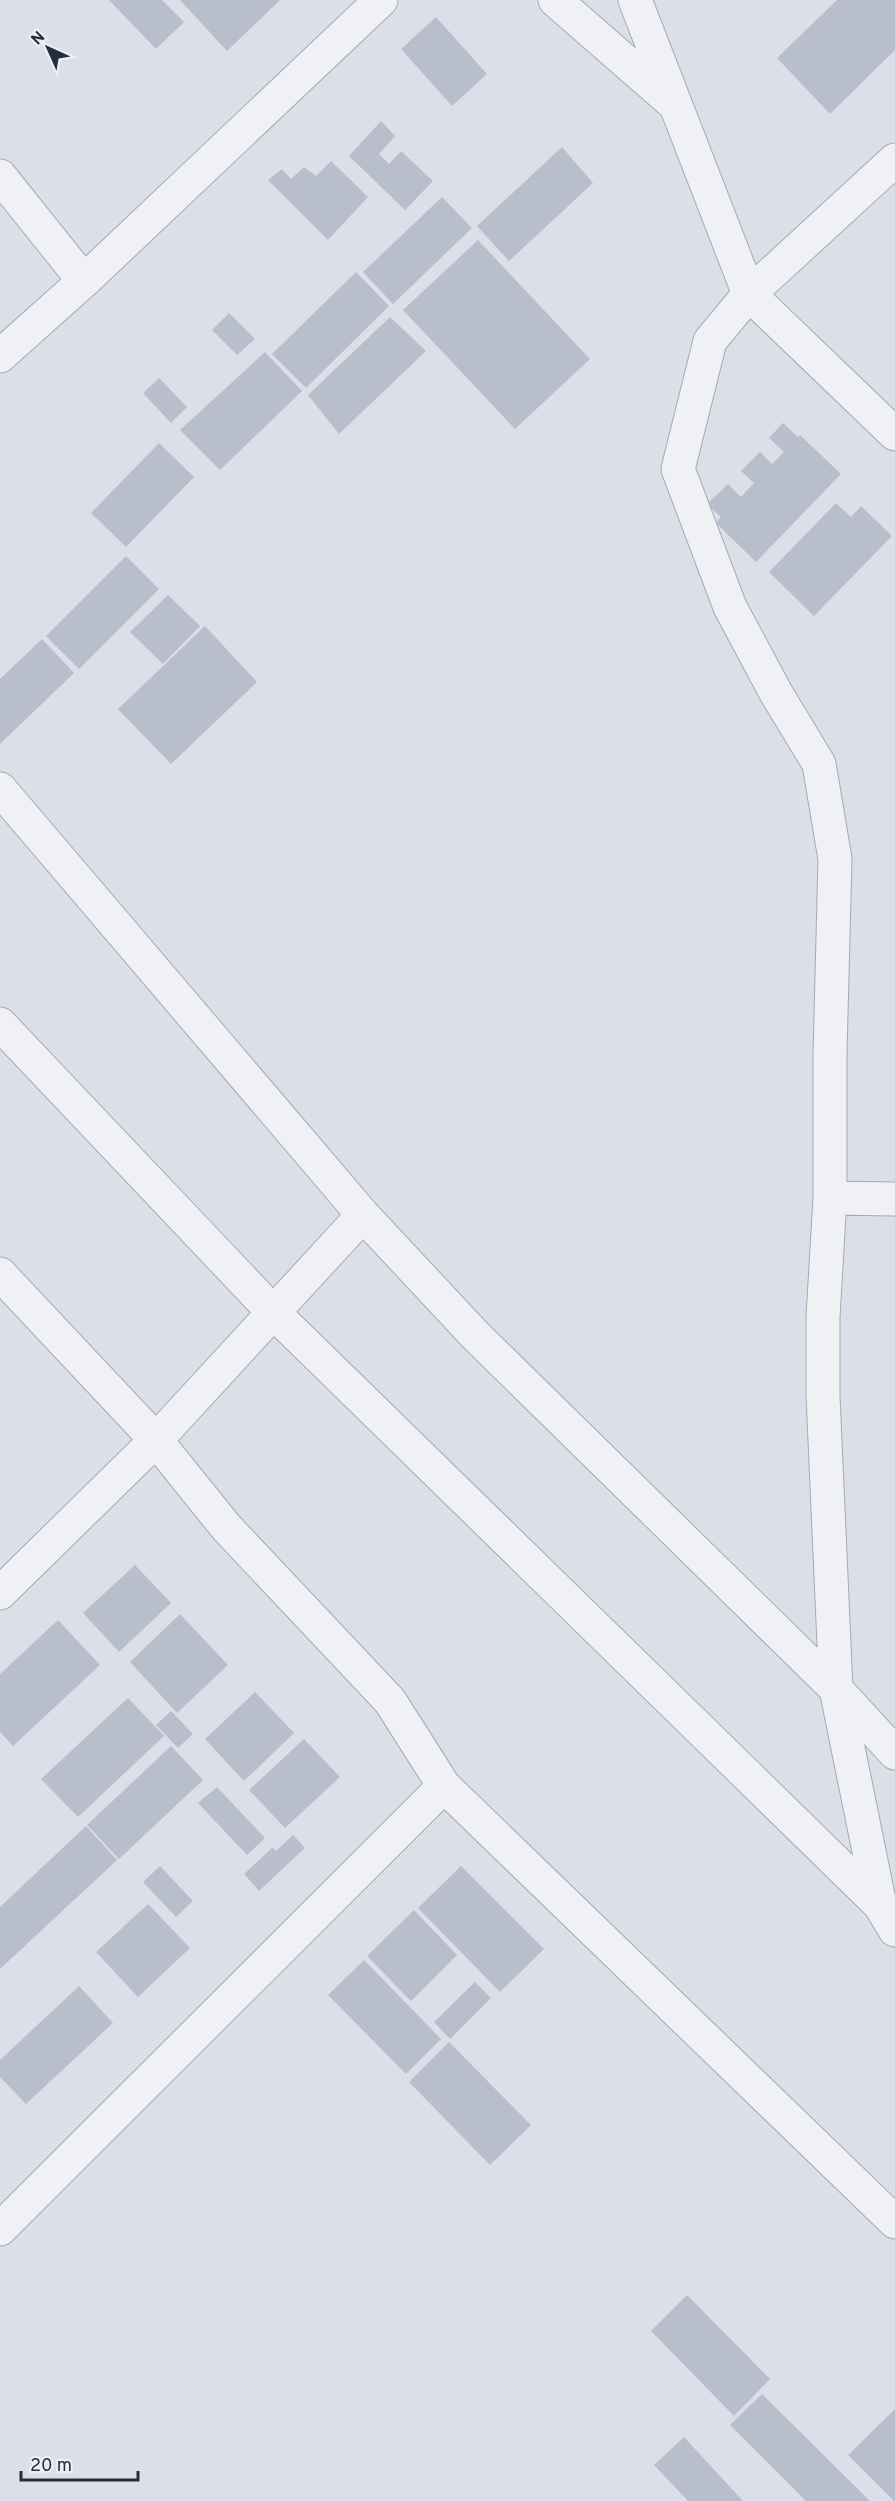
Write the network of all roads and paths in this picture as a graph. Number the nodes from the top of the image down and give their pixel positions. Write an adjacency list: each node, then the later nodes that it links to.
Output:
1 (381, 0): 7 (street)
2 (555, 0): 4 (street)
3 (635, 0): 4 (street)
4 (676, 105): 8 (street)
5 (895, 160): 8 (street)
6 (0, 176): 7 (street)
7 (84, 281): 9 (street)
8 (749, 294): 10 (street); 13 (street)
9 (0, 356)
10 (895, 434)
11 (0, 789): 15 (street)
12 (0, 1024): 17 (street)
13 (830, 1198): 14 (street); 20 (street)
14 (895, 1199)
15 (363, 1215): 17 (street); 20 (street)
16 (0, 1274): 18 (street)
17 (273, 1312): 18 (street); 23 (street)
18 (156, 1440): 19 (street); 22 (street)
19 (0, 1593)
20 (836, 1689): 21 (street); 23 (street)
21 (895, 1753)
22 (444, 1786): 24 (street); 25 (street)
23 (887, 1918)
24 (895, 2222)
25 (0, 2229)

